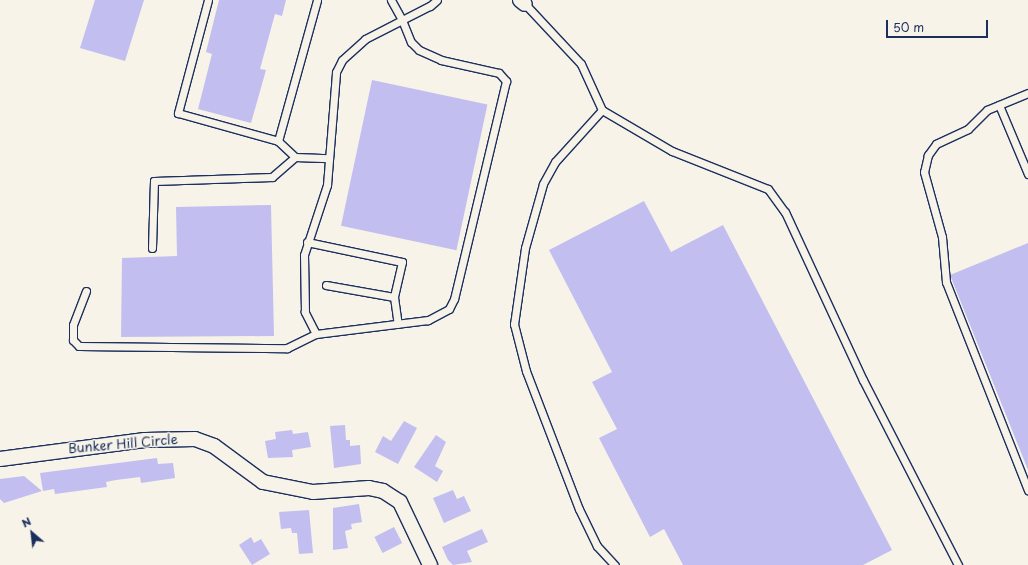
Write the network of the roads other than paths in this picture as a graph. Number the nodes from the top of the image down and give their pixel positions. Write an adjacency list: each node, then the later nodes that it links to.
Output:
1 (208, 0): 10 (lane)
2 (317, 0): 10 (lane)
3 (391, 0): 6 (lane)
4 (437, 0): 6 (lane)
5 (523, 2): 9 (lane)
6 (402, 20): 12 (lane); 19 (lane)
7 (1028, 93): 8 (lane)
8 (999, 105): 13 (lane); 22 (lane)
9 (602, 110): 24 (lane); 25 (lane)
10 (278, 141): 11 (lane)
11 (295, 157): 12 (lane); 15 (lane)
12 (329, 158): 14 (lane)
13 (1028, 174)
14 (307, 242): 18 (lane); 20 (lane)
15 (152, 248)
16 (326, 284): 18 (lane)
17 (86, 291): 20 (lane)
18 (394, 297): 19 (lane)
19 (398, 324): 20 (lane)
20 (316, 334)
21 (0, 459): 23 (street, Bunker Hill Circle)
22 (1028, 490)
23 (430, 565)
24 (615, 565)
25 (958, 565)

